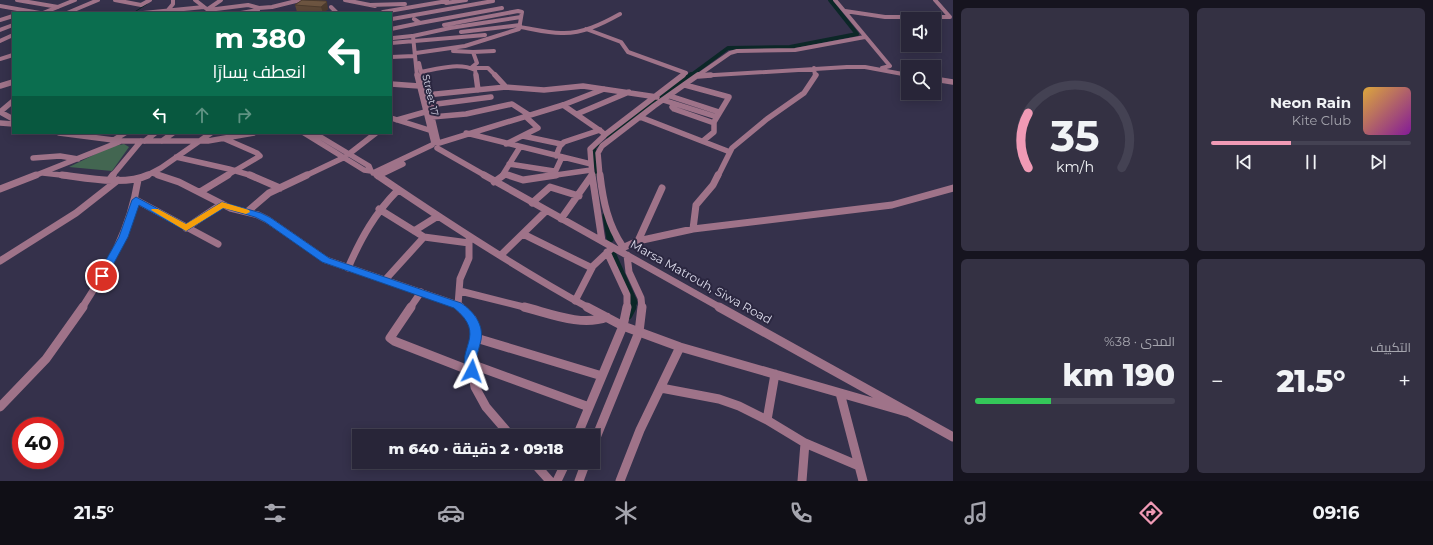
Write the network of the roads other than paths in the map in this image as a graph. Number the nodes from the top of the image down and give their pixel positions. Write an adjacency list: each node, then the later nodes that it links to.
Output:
1 (16, 0): 21 (street)
2 (33, 0): 21 (street)
3 (51, 0): 25 (street)
4 (75, 0): 32 (street)
5 (98, 0): 47 (street)
6 (115, 0): 7 (street)
7 (150, 0)
8 (175, 0): 28 (street)
9 (195, 0): 33 (street)
10 (221, 0): 42 (street)
11 (252, 0): 27 (street)
12 (300, 0): 36 (street)
13 (345, 0): 29 (street)
14 (423, 0): 22 (street)
15 (466, 0): 23 (street)
16 (471, 0): 24 (street)
17 (492, 0): 24 (street); 40 (street)
18 (835, 0): 43 (street)
19 (935, 0): 43 (street)
20 (7, 2): 26 (street)
21 (27, 2): 25 (street); 35 (street)
22 (412, 2): 29 (street); 30 (street)
23 (446, 2): 30 (street); 37 (street); 39 (street)
24 (477, 3): 31 (street); 39 (street)
25 (40, 4): 32 (street); 41 (street)
26 (0, 5): 35 (street)
27 (248, 5): 36 (street); 42 (street)
28 (172, 6): 38 (street); 48 (street)
29 (370, 6): 51 (street)
30 (417, 6): 37 (street); 51 (street)
31 (482, 6): 40 (street); 52 (street)
32 (58, 7): 46 (street)
33 (204, 7): 38 (street); 42 (street)
34 (331, 7): 50 (street)
35 (10, 8): 41 (street); 44 (street)
36 (266, 8): 49 (street)
37 (421, 9): 53 (street); 59 (street)
38 (168, 10): 48 (street)
39 (442, 10): 53 (street); 54 (street)
40 (490, 10): 56 (street); 61 (street)
41 (26, 11): 45 (street)
42 (206, 11)
43 (844, 11): 92 (street)
44 (0, 12)
45 (33, 12)
46 (46, 12)
47 (69, 12)
48 (148, 12)
49 (246, 12)
50 (336, 12)
51 (384, 12)
52 (450, 12): 54 (street); 61 (street)
53 (425, 13): 58 (street); 60 (street)
54 (439, 14): 58 (street); 66 (street)
55 (620, 14): 82 (street)
56 (499, 15): 63 (street); 67 (street); 68 (street)
57 (12, 16): 65 (street)
58 (430, 16): 64 (street); 66 (street)
59 (392, 17)
60 (392, 17)
61 (457, 17): 66 (street); 68 (street)
62 (392, 18): 69 (street)
63 (521, 18): 67 (street); 76 (street)
64 (414, 19): 69 (street); 71 (street)
65 (0, 20)
66 (436, 20): 70 (street); 73 (street)
67 (508, 20): 74 (street)
68 (464, 21): 73 (street); 74 (street)
69 (396, 22): 77 (street)
70 (430, 22): 71 (street); 90 (street)
71 (420, 24): 77 (street)
72 (12, 25): 78 (street)
73 (444, 25): 80 (street)
74 (471, 25): 80 (street); 84 (street)
75 (0, 26): 78 (street)
76 (520, 26): 82 (street); 84 (street); 94 (street)
77 (401, 27): 81 (street); 85 (street)
78 (6, 28): 79 (street); 83 (street)
79 (12, 28)
80 (450, 28): 87 (street); 90 (street)
81 (392, 29)
82 (586, 29): 124 (street)
83 (0, 30)
84 (478, 30): 87 (street); 88 (street)
85 (407, 32): 86 (street); 90 (street)
86 (392, 33)
87 (456, 33): 91 (street)
88 (485, 35): 91 (street); 94 (street)
89 (12, 36): 95 (street)
90 (413, 37): 91 (street); 93 (street); 96 (street); 101 (street, Street 17)
91 (462, 37): 97 (street)
92 (865, 37): 107 (street); 110 (street)
93 (392, 38)
94 (490, 38): 97 (street)
95 (0, 41)
96 (392, 43)
97 (472, 44): 98 (street)
98 (449, 49): 100 (street); 101 (street)
99 (494, 51): 100 (street)
100 (473, 52): 105 (street)
101 (415, 54): 103 (street); 108 (street, Street 17); 118 (street, Street 17)
102 (12, 55): 104 (street)
103 (392, 57)
104 (0, 59)
105 (473, 68): 108 (street); 119 (street); 121 (street)
106 (814, 68): 107 (street); 110 (street); 168 (street)
107 (872, 68): 109 (street)
108 (421, 72): 123 (street, Street 17)
109 (901, 74)
110 (696, 76): 116 (street)
111 (0, 78): 113 (street)
112 (941, 80): 114 (street)
113 (11, 82): 117 (street)
114 (953, 82)
115 (392, 84): 118 (street)
116 (685, 85): 126 (street); 138 (street)
117 (0, 86)
118 (419, 86): 132 (street, Street 17)
119 (506, 87): 120 (street); 121 (street)
120 (605, 88): 122 (street); 129 (street)
121 (480, 90): 123 (street); 125 (street)
122 (630, 92): 124 (street); 133 (street)
123 (426, 95): 128 (street, Street 17)
124 (655, 96): 126 (street); 155 (street)
125 (491, 98): 128 (street); 130 (street)
126 (666, 98): 136 (street); 138 (street); 138 (street)
127 (12, 102): 131 (street)
128 (429, 105): 135 (street, Street 17)
129 (563, 105): 133 (street); 134 (street)
130 (501, 106): 134 (street); 135 (street)
131 (0, 112): 137 (street)
132 (425, 112): 139 (street); 142 (street, Street 17)
133 (577, 114): 143 (street)
134 (527, 115): 144 (street); 156 (street)
135 (432, 117): 166 (street, Street 17)
136 (640, 117): 163 (street); 208 (street)
137 (12, 118)
138 (717, 118): 163 (street)
139 (393, 120): 142 (street)
140 (0, 123): 141 (street)
141 (12, 124)
142 (429, 130): 166 (street, Street 17)
143 (600, 130): 155 (street); 165 (street)
144 (466, 133): 164 (street); 166 (street)
145 (70, 134): 158 (street)
146 (123, 134): 158 (street)
147 (154, 134): 160 (street)
148 (172, 134): 161 (street)
149 (209, 134): 162 (street)
150 (228, 134): 162 (street)
151 (249, 134): 157 (street)
152 (306, 134): 169 (street)
153 (315, 134): 169 (street)
154 (375, 134): 169 (street)
155 (606, 134): 176 (street)
156 (523, 136): 164 (street); 165 (street)
157 (225, 139): 162 (street); 175 (street)
158 (112, 141): 159 (street)
159 (121, 141): 160 (street); 173 (street)
160 (143, 141): 161 (street); 181 (street)
161 (162, 141): 162 (street)
162 (198, 141): 171 (street)
163 (703, 142): 168 (street)
164 (506, 144): 167 (street)
165 (561, 144): 170 (street)
166 (436, 145): 179 (street); 183 (street, Marsa Matrouh, Siwa Road)
167 (520, 147): 170 (street); 174 (street)
168 (730, 152): 200 (street)
169 (347, 156): 179 (street); 184 (street)
170 (559, 156): 174 (street); 176 (street)
171 (176, 157): 175 (street); 178 (street)
172 (33, 158): 173 (street)
173 (78, 159): 177 (street)
174 (509, 164): 180 (street)
175 (238, 170): 184 (street); 189 (street)
176 (591, 170): 180 (street); 190 (street); 205 (street)
177 (43, 173): 181 (street); 187 (street)
178 (152, 173): 182 (street); 189 (street)
179 (374, 173): 188 (street)
180 (505, 174): 183 (street)
181 (114, 180): 182 (street); 211 (street)
182 (138, 180): 191 (street)
183 (494, 182): 192 (street, Marsa Matrouh, Siwa Road)
184 (280, 188): 196 (street)
185 (662, 188): 206 (street)
186 (953, 188): 200 (street)
187 (0, 189)
188 (398, 190): 194 (street); 197 (street)
189 (200, 192): 193 (street)
190 (579, 196): 192 (street); 198 (street)
191 (136, 200): 199 (street); 229 (street)
192 (532, 203): 195 (street, Marsa Matrouh, Siwa Road)
193 (222, 204): 196 (street); 199 (street)
194 (379, 209): 201 (street); 212 (street)
195 (546, 211): 198 (street, Marsa Matrouh, Siwa Road); 202 (street)
196 (247, 212): 212 (street)
197 (438, 216): 201 (street); 204 (street)
198 (561, 219): 205 (street, Marsa Matrouh, Siwa Road)
199 (186, 228): 207 (street)
200 (693, 230): 206 (street)
201 (414, 231): 203 (street)
202 (523, 234): 209 (street); 213 (street)
203 (424, 237): 204 (street); 214 (street)
204 (469, 239): 209 (street); 215 (street)
205 (602, 241): 208 (street, Marsa Matrouh, Siwa Road)
206 (638, 241): 208 (street)
207 (218, 244)
208 (615, 249): 210 (street, Marsa Matrouh, Siwa Road); 213 (street); 220 (street)
209 (501, 255): 217 (street)
210 (627, 255): 221 (street); 231 (street, Marsa Matrouh, Siwa Road)
211 (0, 261)
212 (348, 268): 214 (street)
213 (592, 268): 217 (street)
214 (385, 280): 216 (street)
215 (460, 291): 218 (street); 219 (street)
216 (421, 292): 218 (street); 224 (street)
217 (575, 301): 219 (street)
218 (458, 305): 222 (street)
219 (607, 317): 220 (street)
220 (623, 326): 221 (street); 226 (street)
221 (639, 332): 223 (street); 235 (street)
222 (476, 338): 224 (street); 226 (street)
223 (680, 347): 225 (street); 227 (street)
224 (471, 367): 230 (street); 233 (street)
225 (775, 374): 228 (street); 232 (street)
226 (602, 376): 230 (street)
227 (661, 388): 232 (street); 245 (street)
228 (840, 393): 231 (street); 238 (street)
229 (0, 407)
230 (590, 407): 234 (street)
231 (910, 413): 236 (street, Marsa Matrouh, Siwa Road)
232 (767, 420): 237 (street)
233 (505, 429)
234 (580, 429)
235 (600, 429)
236 (953, 437)
237 (805, 443): 238 (street); 246 (street)
238 (859, 466): 247 (street)
239 (539, 469): 242 (street)
240 (563, 469): 243 (street)
241 (583, 469): 244 (street)
242 (550, 481)
243 (557, 481)
244 (579, 481)
245 (620, 481)
246 (802, 481)
247 (863, 481)

